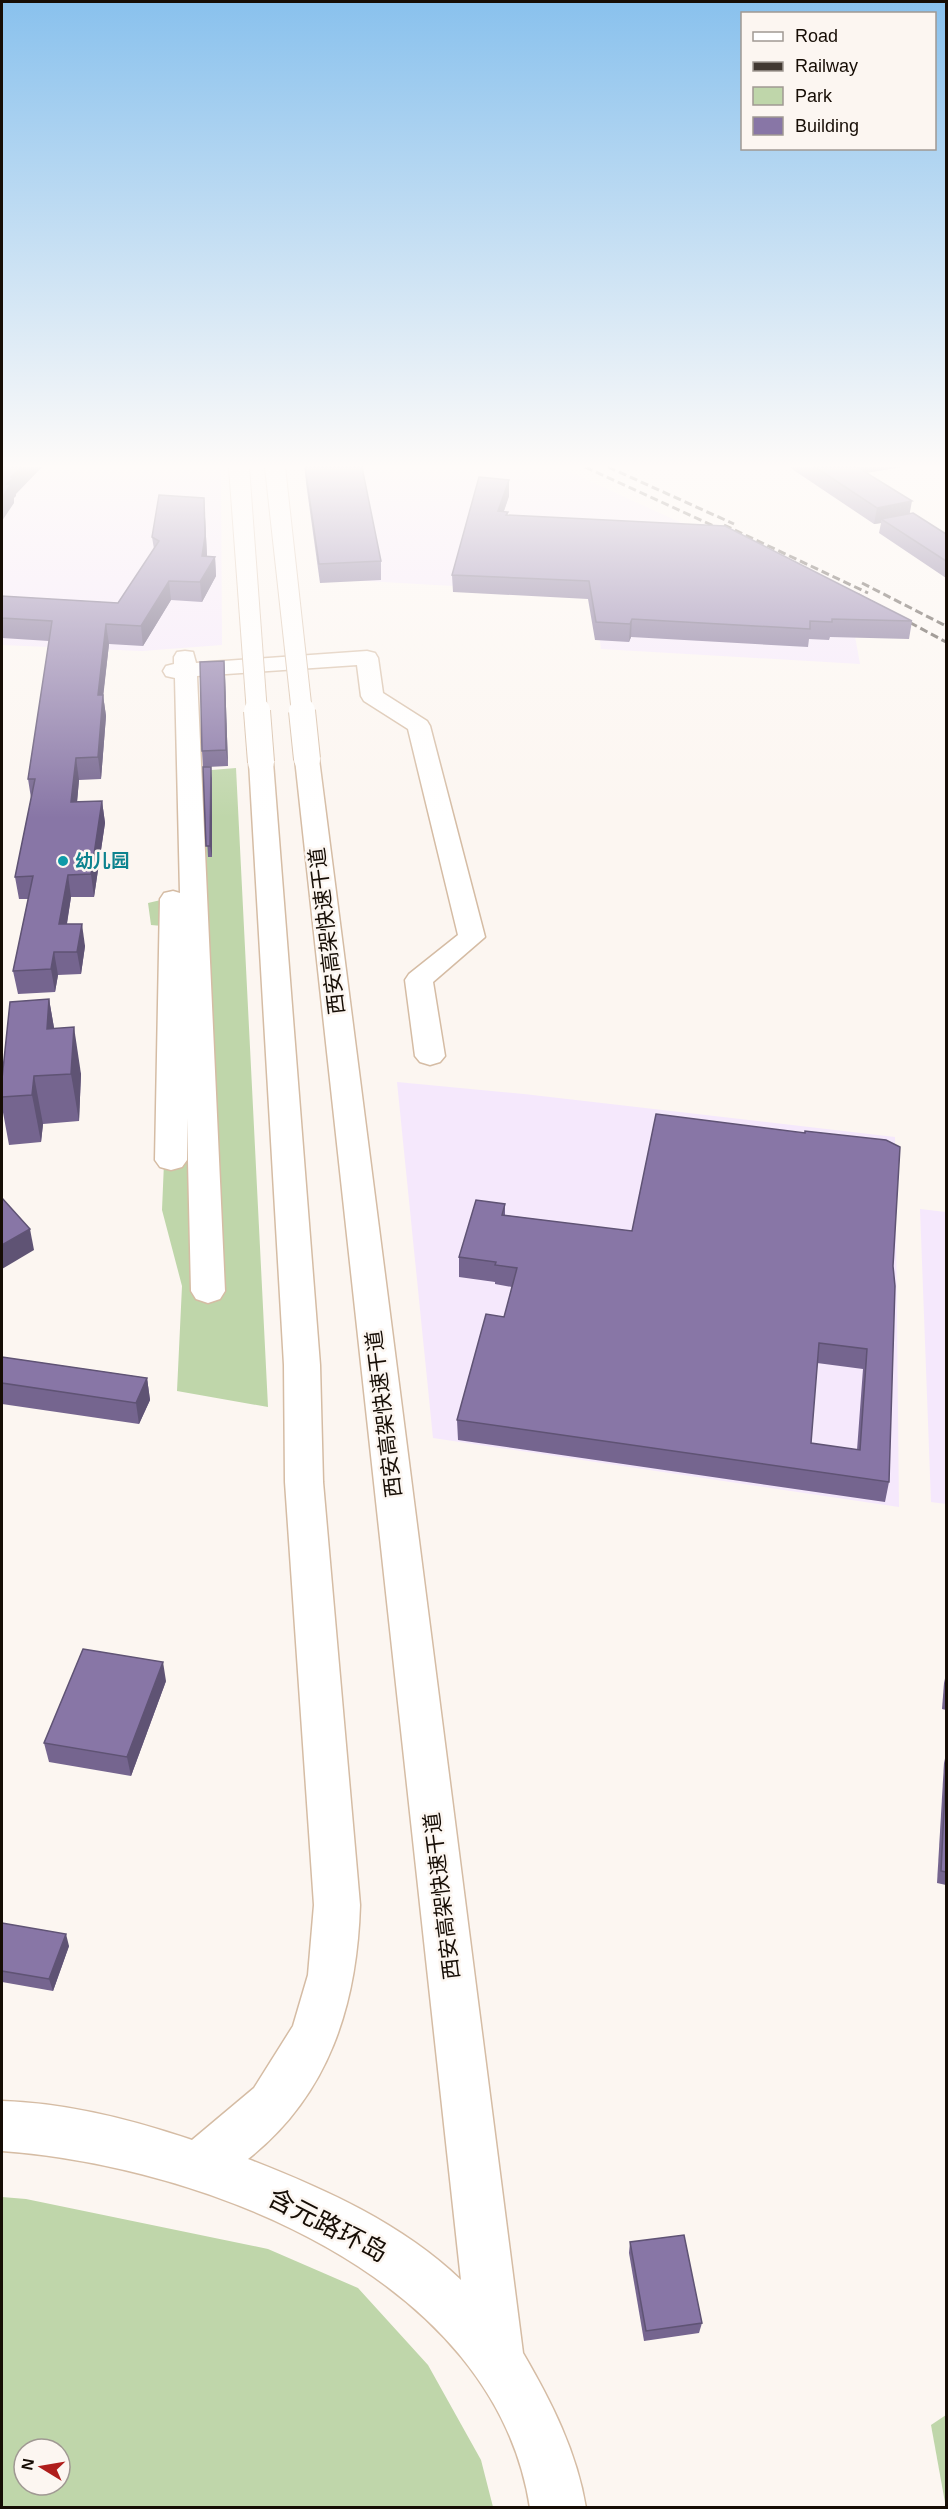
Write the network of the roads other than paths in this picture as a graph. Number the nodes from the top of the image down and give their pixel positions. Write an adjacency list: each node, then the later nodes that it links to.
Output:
1 (248, 584): 8 (main road, bridge)
2 (288, 584): 9 (main road, 西安高架快速干道, bridge)
3 (180, 663): 4 (main road); 5 (main road); 6 (main road)
4 (430, 1056)
5 (171, 1160)
6 (208, 1291)
7 (2, 2126): 8 (main road, 含元路环岛)
8 (198, 2167): 9 (main road, 含元路环岛)
9 (497, 2360): 10 (main road, 含元路环岛)
10 (558, 2508)

